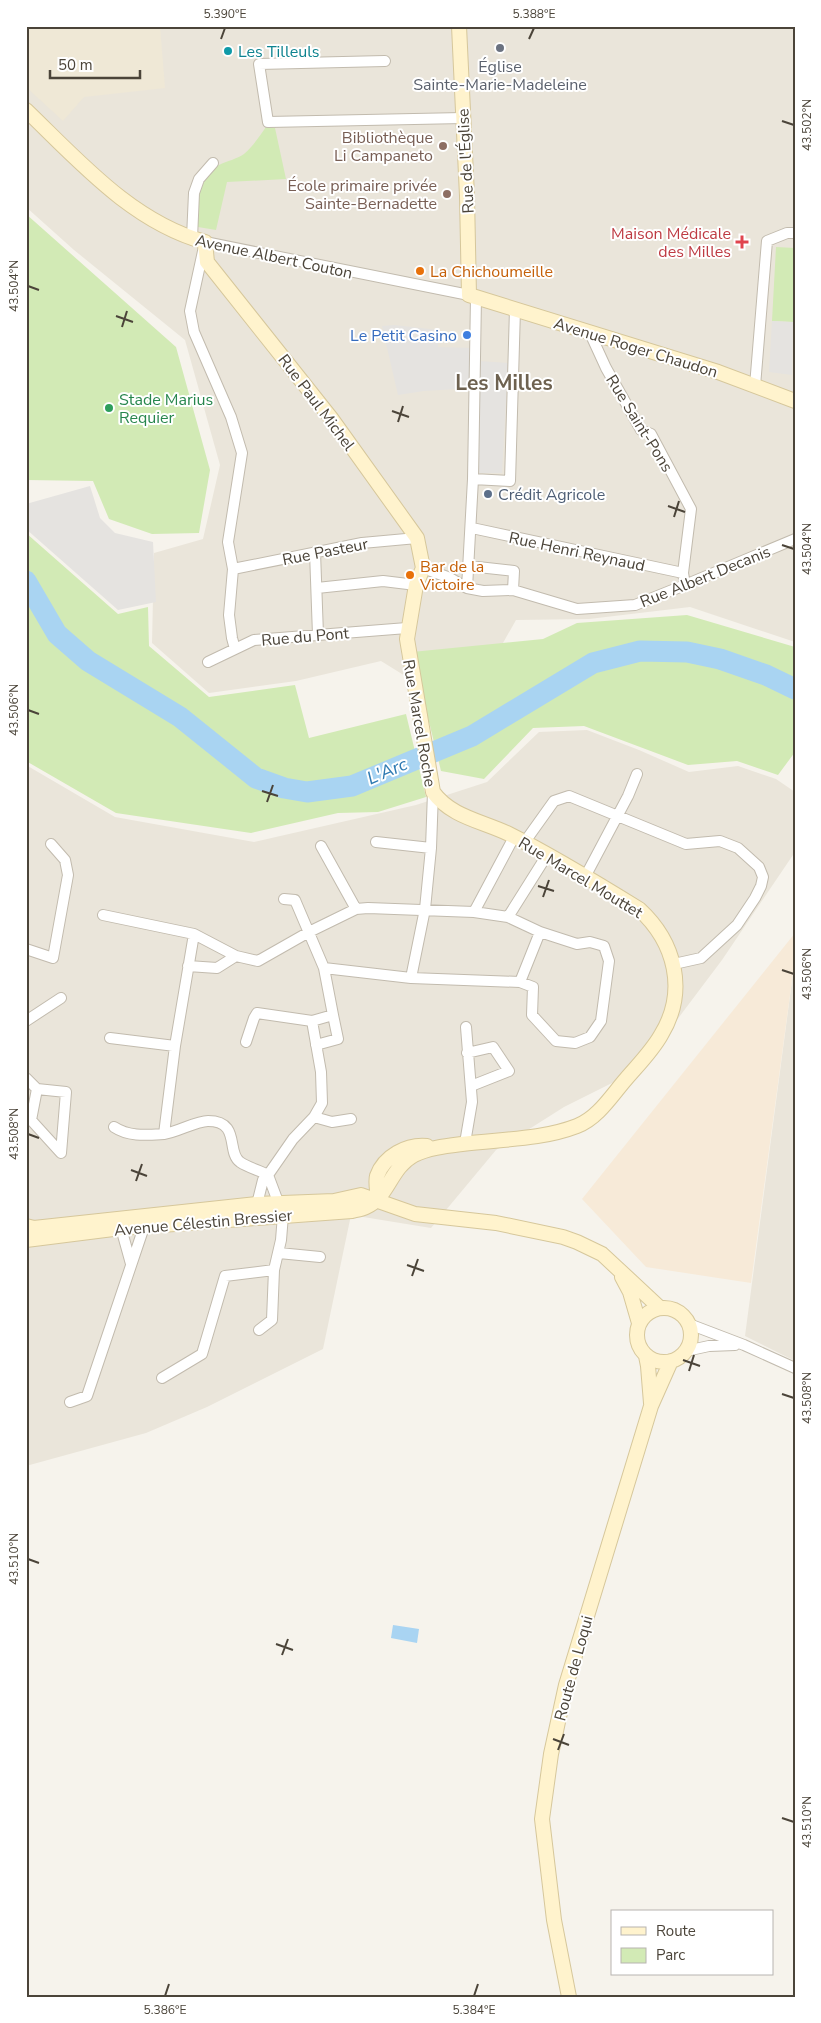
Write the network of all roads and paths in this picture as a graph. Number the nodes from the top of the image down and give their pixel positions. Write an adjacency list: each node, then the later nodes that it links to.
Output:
1 (459, 26): 4 (street, Rue de l'Église)
2 (385, 61): 4 (street)
3 (26, 110): 7 (street, Avenue Albert Couton)
4 (463, 118): 8 (street, Rue de l'Église)
5 (213, 163): 7 (street)
6 (795, 233): 11 (street)
7 (199, 240): 8 (street, Avenue Albert Couton); 15 (street, Rue Paul Michel); 20 (street)
8 (472, 296): 9 (street, Avenue Roger Chaudon); 13 (street)
9 (515, 309): 10 (street, Avenue Roger Chaudon); 13 (street)
10 (589, 331): 11 (street, Avenue Roger Chaudon); 21 (street, Rue Saint-Pons)
11 (755, 386): 12 (street, Avenue Roger Chaudon)
12 (795, 402)
13 (473, 479): 14 (street)
14 (472, 528): 18 (street); 21 (street, Rue Henri Reynaud)
15 (417, 538): 17 (street, Rue Pasteur); 19 (street, Rue Paul Michel)
16 (795, 539): 23 (street, Rue Albert Decanis)
17 (315, 552): 20 (street, Rue Pasteur); 24 (street)
18 (469, 566): 25 (street); 26 (street)
19 (423, 568): 22 (street, Rue Marcel Roche); 25 (street)
20 (233, 569): 29 (street)
21 (683, 573): 23 (street, Rue Saint-Pons)
22 (416, 585): 24 (street); 27 (street, Rue Marcel Roche)
23 (685, 586): 26 (street, Rue Albert Decanis)
24 (317, 588): 28 (street)
25 (467, 588): 26 (street, Rue Albert Decanis)
26 (513, 590)
27 (407, 628): 28 (street, Rue du Pont); 32 (street, Rue Marcel Roche)
28 (318, 635): 29 (street, Rue du Pont)
29 (235, 649): 30 (street, Rue du Pont)
30 (208, 662)
31 (637, 774): 33 (street)
32 (431, 786): 34 (street, Rue Marcel Mouttet); 38 (street, Rue Marcel Roche)
33 (616, 815): 34 (street); 40 (street); 52 (street)
34 (519, 840): 39 (street, Rue Marcel Mouttet); 44 (street)
35 (376, 842): 38 (street)
36 (51, 844): 50 (street)
37 (321, 846): 43 (street)
38 (431, 848): 42 (street, Rue Marcel Roche)
39 (547, 855): 40 (street, Rue Marcel Mouttet); 46 (street)
40 (585, 877): 52 (street, Rue Marcel Mouttet)
41 (284, 899): 47 (street)
42 (425, 909): 43 (street); 44 (street); 55 (street, Rue Marcel Roche)
43 (356, 910): 47 (street)
44 (474, 912): 46 (street)
45 (103, 915): 49 (street)
46 (508, 917): 48 (street)
47 (309, 932): 51 (street); 54 (street)
48 (540, 932): 56 (street); 56 (street)
49 (194, 934): 51 (street); 53 (street)
50 (26, 949)
51 (236, 956): 53 (street)
52 (674, 964): 74 (street, Rue Marcel Mouttet)
53 (188, 966): 65 (street)
54 (324, 968): 55 (street); 58 (street)
55 (411, 978): 56 (street)
56 (520, 982)
57 (61, 998): 59 (street)
58 (333, 1015): 60 (street); 64 (street)
59 (26, 1021)
60 (312, 1021): 63 (street); 64 (street)
61 (466, 1027): 66 (street)
62 (110, 1038): 65 (street)
63 (246, 1042)
64 (316, 1045): 70 (street)
65 (175, 1046): 73 (street)
66 (467, 1053): 68 (street); 68 (street)
67 (26, 1078): 69 (street)
68 (471, 1086): 74 (street)
69 (37, 1089): 69 (street)
70 (314, 1117): 71 (street); 75 (street)
71 (350, 1119)
72 (114, 1127): 73 (street)
73 (164, 1134): 75 (street)
74 (465, 1143): 76 (street, Rue Marcel Mouttet)
75 (268, 1176): 77 (street); 78 (street)
76 (378, 1200): 78 (street, Avenue Célestin Bressier); 87 (street)
77 (257, 1204): 78 (street, Avenue Célestin Bressier); 79 (street, Avenue Célestin Bressier)
78 (281, 1209): 80 (street, Avenue Célestin Bressier); 83 (street)
79 (26, 1226)
80 (144, 1227): 81 (street, Avenue Célestin Bressier); 85 (street)
81 (121, 1228): 82 (street, Avenue Célestin Bressier); 85 (street)
82 (26, 1240)
83 (279, 1253): 84 (street); 86 (street)
84 (320, 1257)
85 (131, 1264): 98 (street)
86 (274, 1270): 91 (street); 97 (street)
87 (618, 1270): 88 (street); 89 (street)
88 (660, 1308): 89 (street); 90 (street)
89 (639, 1323): 94 (street)
90 (689, 1324): 92 (street); 93 (street)
91 (259, 1330)
92 (744, 1345): 93 (street); 96 (street)
93 (686, 1351): 95 (street)
94 (646, 1356): 95 (street); 99 (street, Route de Loqui)
95 (672, 1362): 99 (street, Route de Loqui)
96 (795, 1368)
97 (162, 1378)
98 (70, 1402)
99 (651, 1406): 100 (street, Route de Loqui)
100 (569, 1997)

